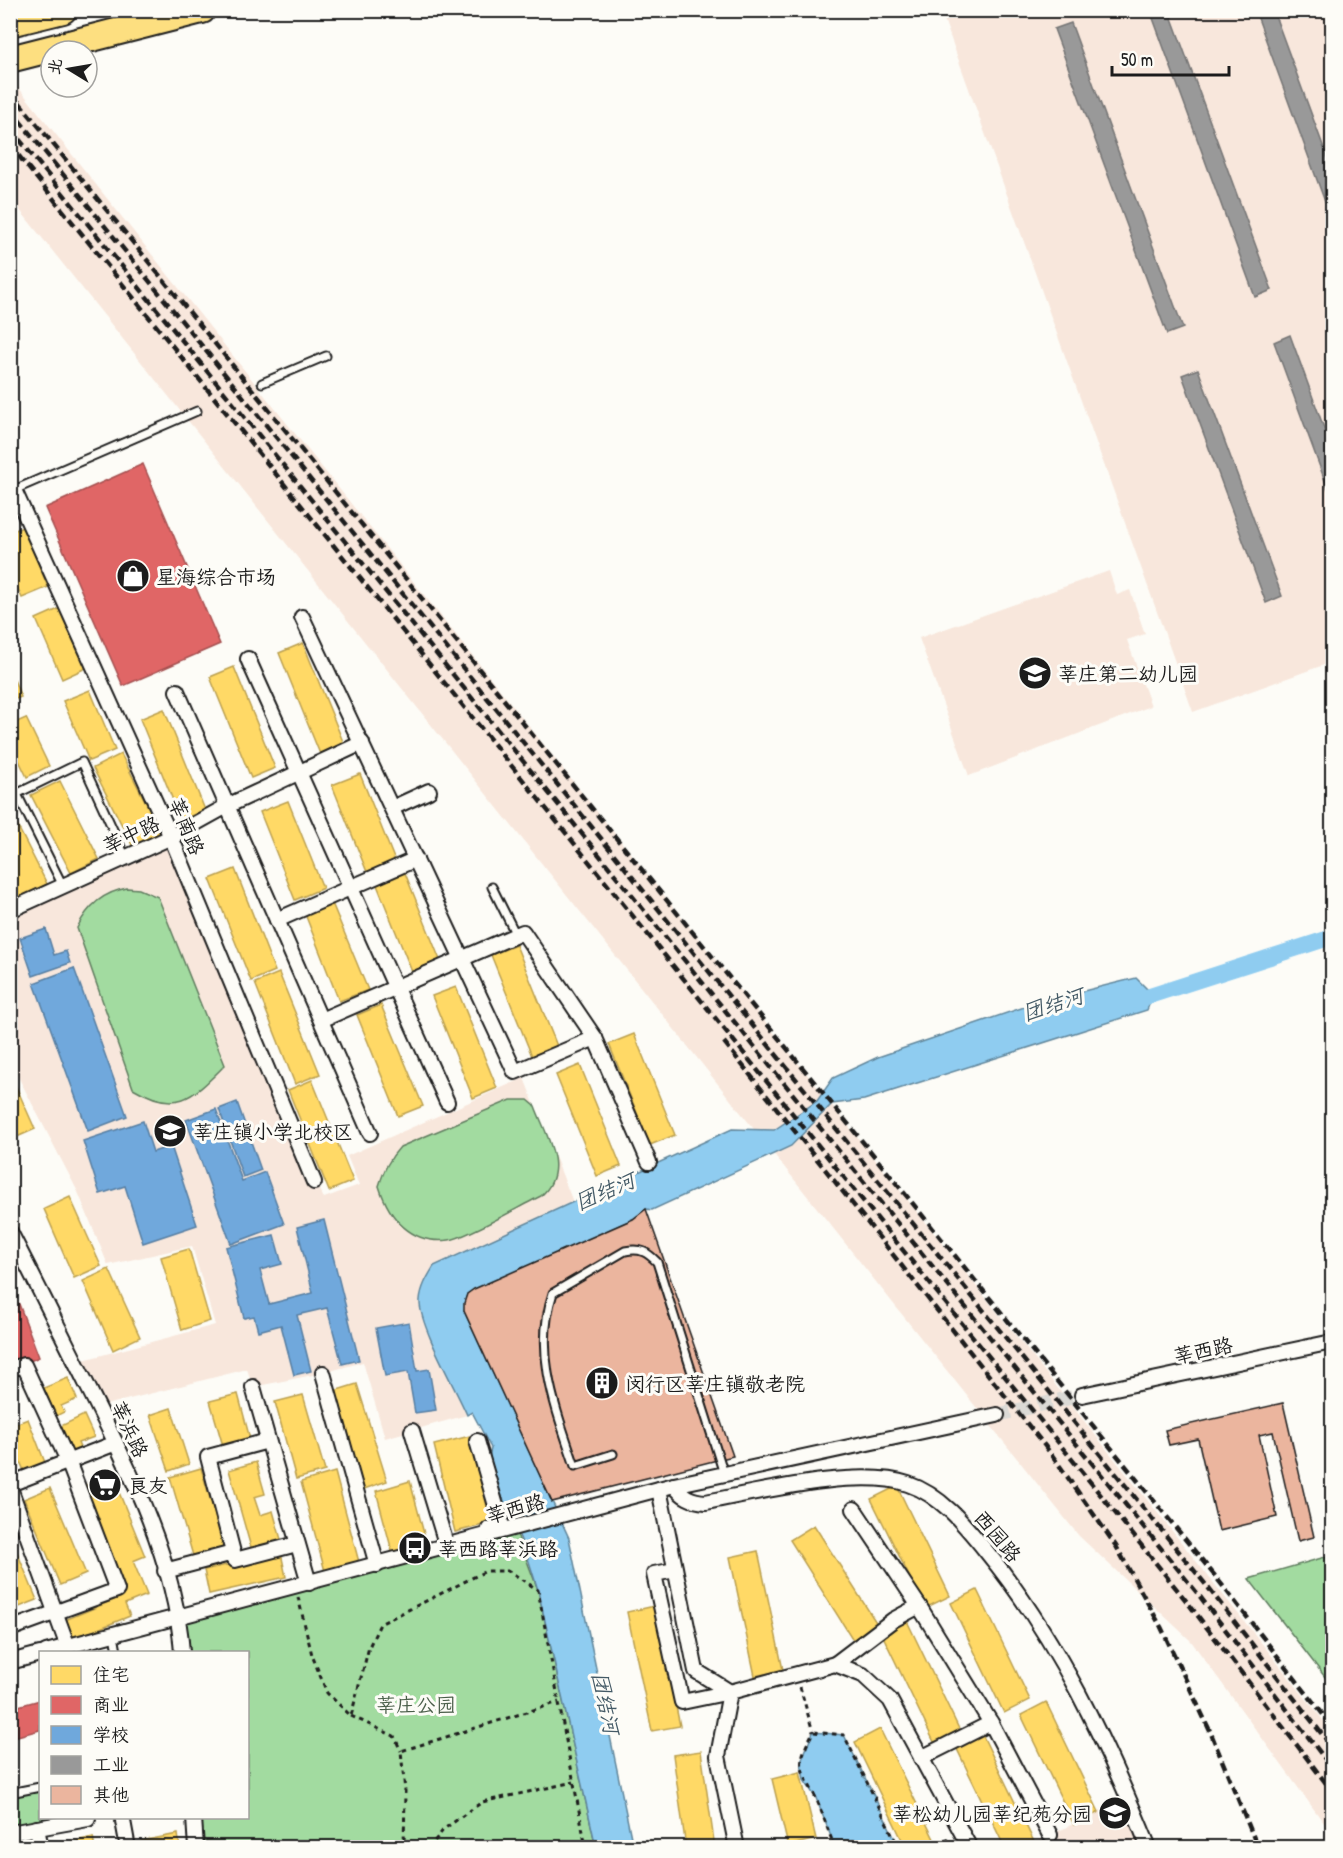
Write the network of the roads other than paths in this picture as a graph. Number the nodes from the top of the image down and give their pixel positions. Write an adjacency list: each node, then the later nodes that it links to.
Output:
1 (63, 10): 3 (highway)
2 (202, 10): 4 (highway)
3 (10, 23)
4 (10, 59)
5 (326, 356): 6 (lane)
6 (262, 383)
7 (197, 411): 8 (lane)
8 (12, 490): 18 (street, 莘南路)
9 (302, 617): 12 (street)
10 (248, 659): 13 (street)
11 (177, 691): 16 (street)
12 (362, 743): 13 (street, 莘中路); 17 (street)
13 (298, 773): 16 (street, 莘中路); 23 (street)
14 (429, 791): 17 (street)
15 (14, 796): 19 (lane); 21 (lane)
16 (227, 806): 18 (street, 莘中路); 25 (street)
17 (392, 808): 20 (street)
18 (171, 837): 19 (street, 莘中路); 34 (street, 莘南路)
19 (126, 858): 21 (street, 莘中路)
20 (416, 859): 23 (street); 27 (street)
21 (63, 886): 24 (street, 莘中路)
22 (492, 887): 26 (lane)
23 (350, 888): 25 (street); 28 (street)
24 (10, 910)
25 (277, 920): 29 (street)
26 (516, 935): 27 (street); 30 (street)
27 (462, 958): 28 (street); 30 (street)
28 (395, 988): 29 (street); 31 (street)
29 (321, 1020): 32 (street)
30 (595, 1038): 33 (street)
31 (447, 1102)
32 (370, 1133)
33 (649, 1161)
34 (314, 1182)
35 (12, 1239): 45 (street, 莘浜路)
36 (1332, 1342): 40 (street, 莘西路)
37 (10, 1369): 47 (street)
38 (323, 1373): 58 (street)
39 (253, 1387): 43 (street)
40 (1082, 1395)
41 (997, 1415): 48 (street, 莘西路)
42 (412, 1431): 56 (street)
43 (268, 1441): 55 (street); 57 (street)
44 (477, 1441): 54 (street)
45 (116, 1443): 47 (street); 60 (street, 莘浜路)
46 (613, 1454): 48 (lane)
47 (68, 1461): 49 (street); 63 (street)
48 (724, 1474): 50 (street, 莘西路)
49 (10, 1484)
50 (674, 1485): 52 (street, 莘西路); 90 (street, 西园路)
51 (10, 1488): 63 (street)
52 (659, 1489): 54 (street, 莘西路); 59 (street)
53 (854, 1509): 62 (street)
54 (470, 1541): 56 (street, 莘西路)
55 (297, 1544): 57 (street); 61 (street)
56 (447, 1547): 58 (street, 莘西路)
57 (233, 1553): 60 (street)
58 (377, 1566): 61 (street, 莘西路)
59 (675, 1570): 74 (street); 74 (street)
60 (165, 1571): 64 (street, 莘浜路)
61 (302, 1585): 64 (street, 莘西路)
62 (919, 1606): 73 (street); 75 (street)
63 (55, 1612): 65 (street); 67 (street)
64 (179, 1618): 66 (street, 莘西路); 70 (street, 莘浜路)
65 (12, 1623)
66 (114, 1635): 67 (street, 莘西路); 69 (lane)
67 (74, 1648): 68 (street, 莘西路)
68 (57, 1651)
69 (117, 1651)
70 (182, 1651)
71 (39, 1654): 72 (street)
72 (10, 1662)
73 (835, 1664): 74 (street); 76 (street)
74 (730, 1692): 88 (street)
75 (991, 1723): 76 (street); 84 (street)
76 (921, 1758): 89 (street)
77 (39, 1787): 78 (lane)
78 (10, 1793)
79 (88, 1819): 82 (street)
80 (194, 1819): 87 (street)
81 (123, 1821): 86 (street)
82 (37, 1828): 83 (street); 85 (street)
83 (10, 1833)
84 (1050, 1835)
85 (41, 1848)
86 (128, 1848)
87 (196, 1848)
88 (737, 1848)
89 (970, 1848)
90 (1149, 1848)

